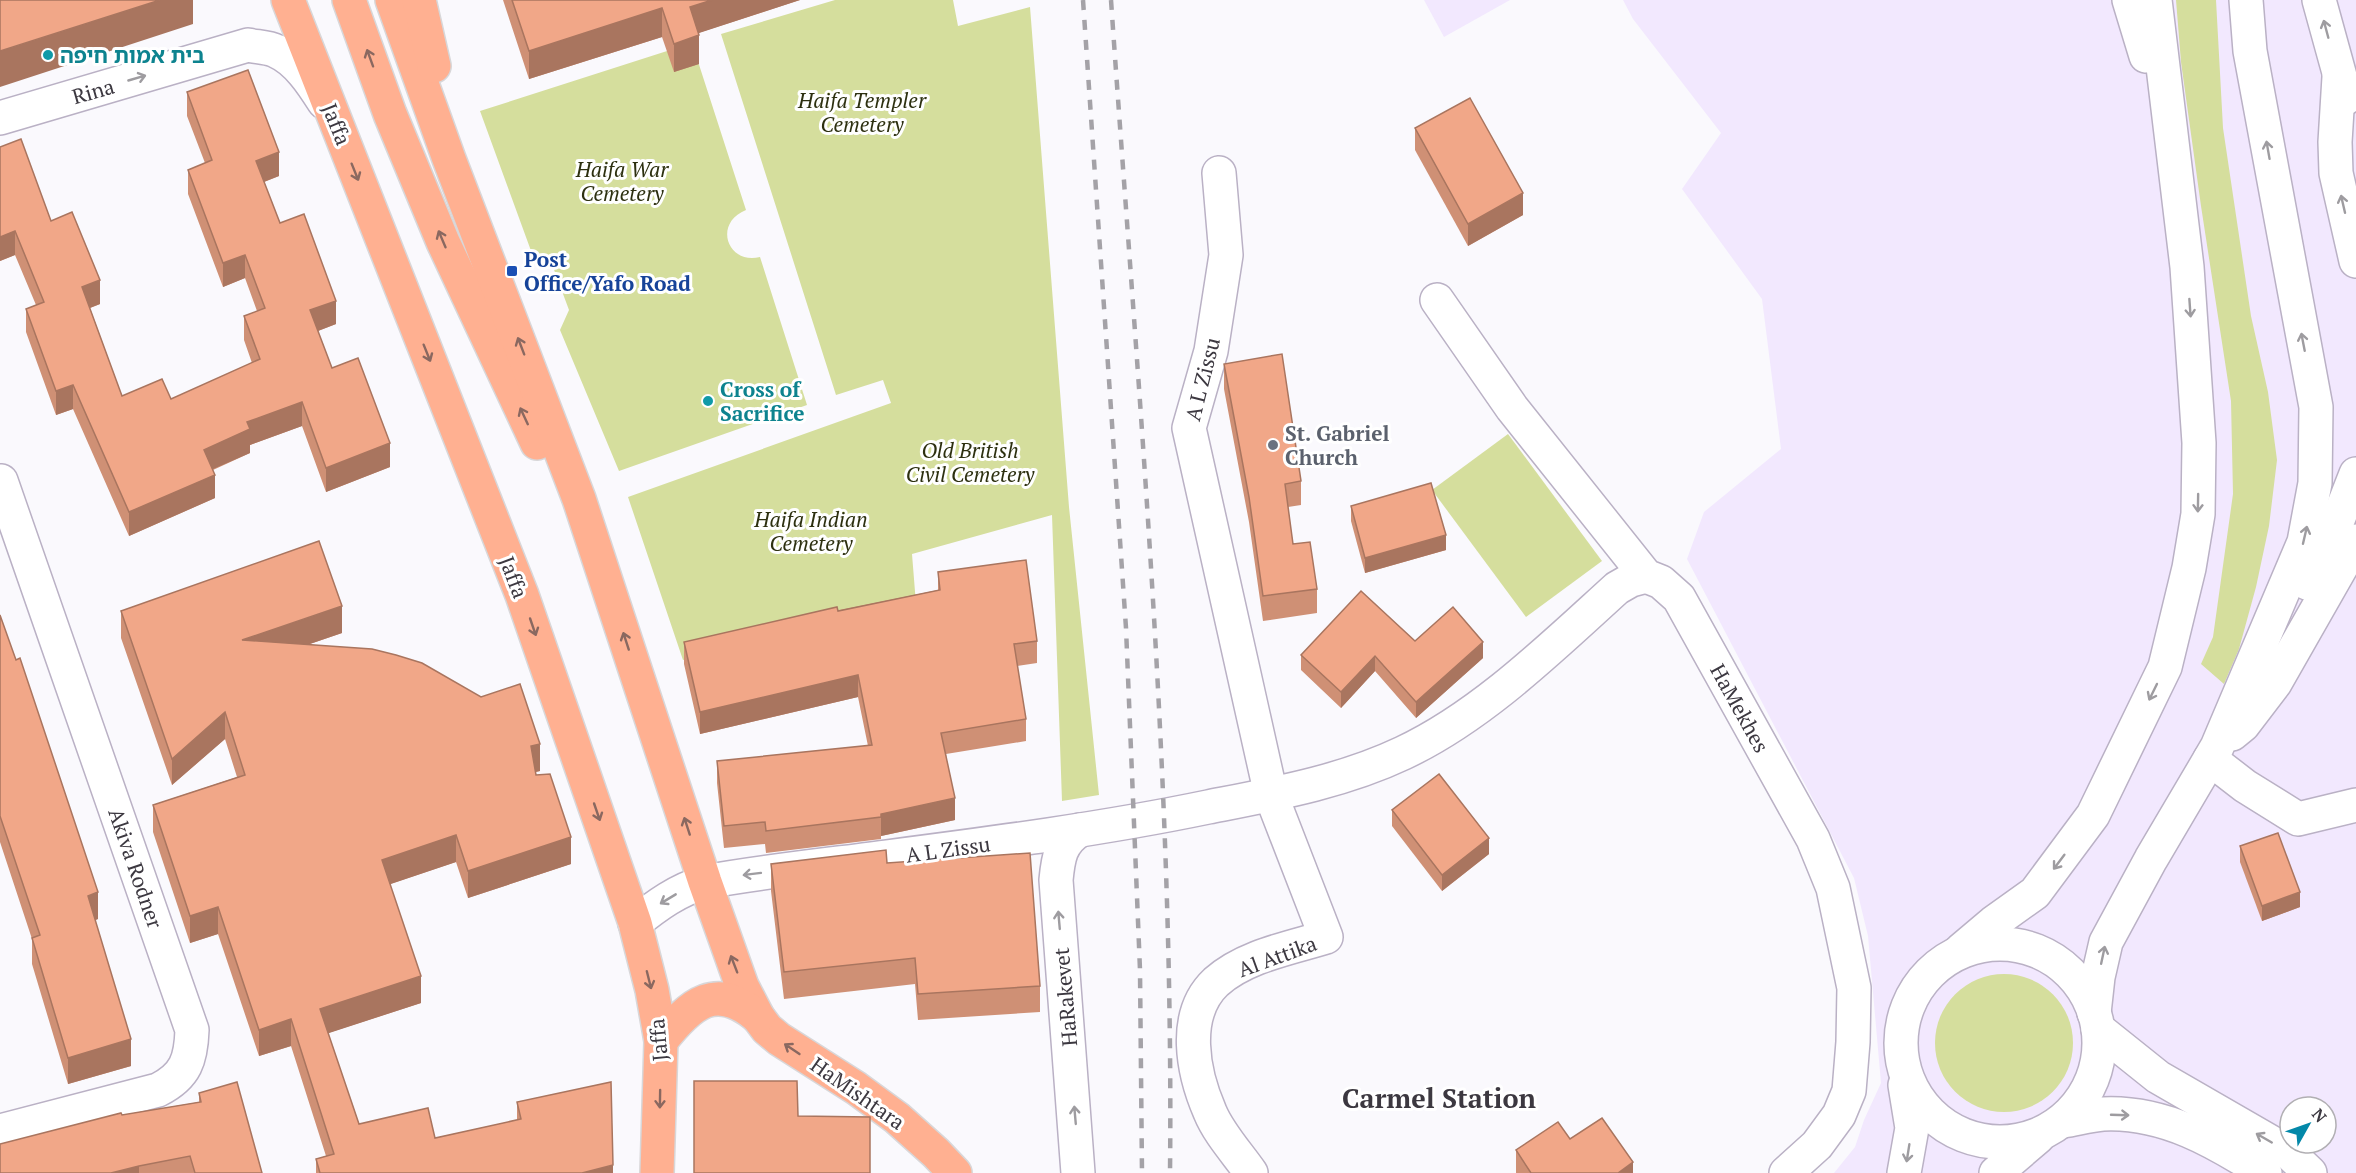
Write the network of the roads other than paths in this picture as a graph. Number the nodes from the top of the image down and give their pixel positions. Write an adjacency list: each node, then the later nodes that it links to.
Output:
1 (288, 0): 10 (highway, Jaffa)
2 (349, 0): 20 (highway, one-way to 2)
3 (392, 0): 13 (highway)
4 (419, 0): 13 (highway)
5 (2129, 0): 16 (street)
6 (2155, 0): 16 (street)
7 (2246, 0): 23 (street, one-way to 7)
8 (2319, 0): 9 (street, one-way to 8)
9 (2339, 77): 12 (street); 15 (street, one-way to 9)
10 (333, 116): 11 (street, Rina, one-way to 10); 30 (highway, Jaffa, one-way to 30)
11 (0, 118)
12 (2356, 125)
13 (449, 159): 20 (highway, one-way to 13)
14 (1219, 172): 24 (street, A L Zissu)
15 (2356, 261)
16 (2187, 267): 31 (street, one-way to 31)
17 (1437, 300): 22 (street, HaMekhes)
18 (2356, 474): 23 (street)
19 (1, 481): 37 (street, Akiva Rodner)
20 (579, 499): 29 (highway, one-way to 20)
21 (2356, 541): 23 (street)
22 (1646, 576): 24 (street, A L Zissu); 42 (street, HaMekhes)
23 (2213, 753): 25 (street); 33 (street, one-way to 23)
24 (1271, 795): 26 (street, A L Zissu); 41 (street, Al Attika)
25 (2356, 805)
26 (1080, 830): 27 (street, A L Zissu); 28 (street, HaRakevet)
27 (1014, 839): 28 (street); 29 (street, A L Zissu, one-way to 29)
28 (1056, 880): 40 (street, HaRakevet, one-way to 28)
29 (705, 882): 30 (street, A L Zissu, one-way to 30); 32 (highway, one-way to 29)
30 (635, 923): 34 (highway, Jaffa, one-way to 34)
31 (1961, 951): 33 (street); 35 (street)
32 (758, 1017): 34 (highway); 39 (highway, HaMishtara, one-way to 32)
33 (2096, 1021): 36 (street); 46 (street, one-way to 33)
34 (661, 1041): 38 (highway, Jaffa, one-way to 38)
35 (1900, 1054): 36 (street); 43 (street, one-way to 43)
36 (2051, 1128): 44 (street); 45 (street, one-way to 45)
37 (0, 1131)
38 (657, 1169)
39 (955, 1173)
40 (1078, 1173)
41 (1251, 1173)
42 (1786, 1173)
43 (1904, 1173)
44 (1996, 1173)
45 (2265, 1173)
46 (2310, 1173)

